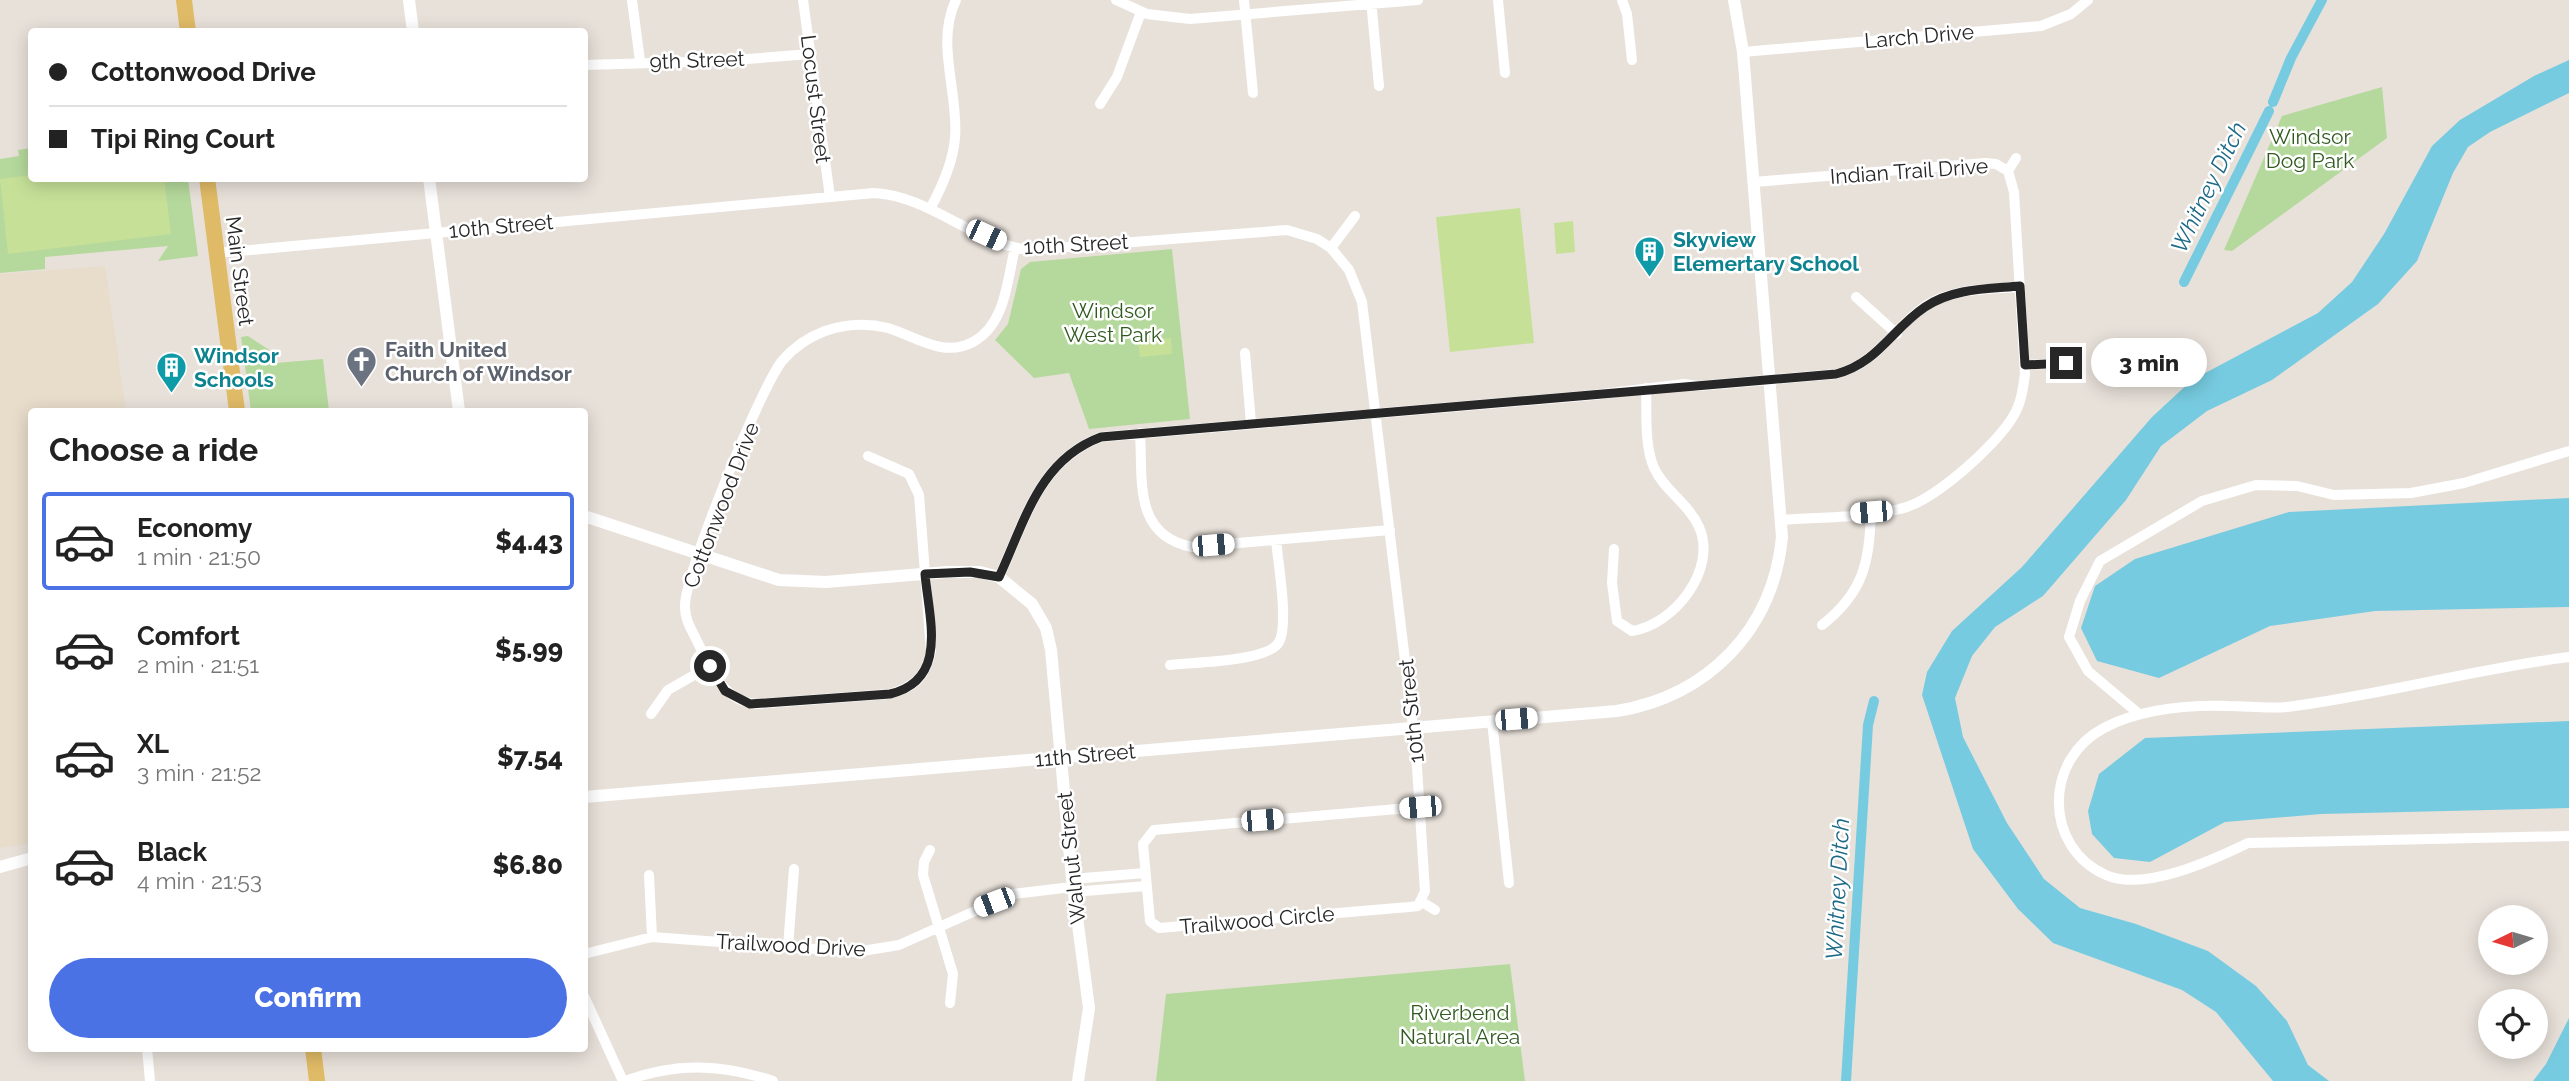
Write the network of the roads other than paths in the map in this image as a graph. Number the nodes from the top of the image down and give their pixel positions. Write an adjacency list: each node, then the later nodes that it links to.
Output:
1 (184, 0): 16 (main road)
2 (409, 0): 17 (street)
3 (632, 0): 21 (street)
4 (803, 0): 19 (street, Locust Street)
5 (956, 0): 33 (street)
6 (1116, 0): 14 (street)
7 (1244, 0): 15 (street)
8 (1418, 0): 13 (street)
9 (1498, 0): 23 (street)
10 (1622, 0): 20 (street)
11 (1734, 0): 18 (street, 11th Street)
12 (2088, 0): 18 (street, Larch Drive)
13 (1371, 2): 15 (street); 24 (street)
14 (1140, 12): 15 (street); 26 (street)
15 (1245, 15): 25 (street)
16 (188, 28)
17 (412, 28)
18 (1743, 52): 31 (street, 11th Street)
19 (810, 54): 21 (street, 9th Street); 32 (street, Locust Street)
20 (1632, 60)
21 (639, 61): 22 (street, 9th Street)
22 (588, 65)
23 (1505, 73)
24 (1379, 86)
25 (1253, 93)
26 (1100, 104)
27 (2016, 158): 28 (street)
28 (2008, 171): 31 (street, Indian Trail Drive); 39 (street, Indian Trail Drive)
29 (208, 182): 38 (main road, Main Street)
30 (429, 182): 35 (street)
31 (1754, 182): 45 (street, 11th Street)
32 (830, 197): 33 (street, 10th Street); 35 (street, 10th Street)
33 (930, 209): 36 (street, 10th Street)
34 (1355, 216): 37 (street)
35 (435, 232): 38 (street, 10th Street); 48 (street)
36 (1015, 248): 37 (street, 10th Street); 60 (street, Cottonwood Drive)
37 (1331, 248): 49 (street, 10th Street)
38 (217, 253): 47 (main road, Main Street)
39 (2020, 286): 41 (street); 44 (street, Indian Trail Drive)
40 (1856, 297): 41 (street)
41 (1897, 334): 45 (street)
42 (1245, 353): 50 (street)
43 (2066, 363): 44 (street)
44 (2025, 365): 54 (street, Indian Trail Drive)
45 (1771, 380): 46 (street); 56 (street, 11th Street)
46 (1646, 388): 49 (street); 59 (street)
47 (237, 408)
48 (459, 408)
49 (1376, 413): 50 (street); 57 (street, 10th Street)
50 (1251, 424): 51 (street)
51 (1140, 433): 58 (street); 62 (street)
52 (2569, 451): 70 (street)
53 (868, 456): 61 (street, Cottonwood Drive)
54 (1871, 512): 56 (street, Indian Trail Drive); 63 (street)
55 (588, 517): 60 (street)
56 (1782, 520): 71 (street, 11th Street)
57 (1390, 530): 58 (street); 72 (street, 10th Street)
58 (1276, 540): 64 (street)
59 (1614, 549)
60 (698, 555): 61 (street); 68 (street, Cottonwood Drive)
61 (925, 574): 62 (street); 68 (street, Cottonwood Drive)
62 (999, 577): 73 (street, Walnut Street)
63 (1822, 625)
64 (1276, 647): 65 (street); 67 (street)
65 (1286, 656)
66 (2569, 657): 70 (street)
67 (1170, 665)
68 (710, 666): 69 (street)
69 (651, 714)
70 (2139, 714): 76 (street)
71 (1492, 721): 72 (street, 11th Street); 83 (street)
72 (1414, 727): 73 (street, 11th Street); 75 (street, 10th Street)
73 (1060, 757): 74 (street, 11th Street); 84 (street, Walnut Street)
74 (588, 797)
75 (1420, 807): 81 (street, Trailwood Circle); 86 (street)
76 (2569, 836)
77 (930, 850): 88 (street)
78 (28, 859): 79 (street)
79 (0, 867)
80 (794, 869): 90 (street)
81 (1145, 873): 84 (street); 85 (street, Trailwood Circle)
82 (649, 875): 89 (street)
83 (1509, 883)
84 (1072, 886): 85 (street); 88 (street, Trailwood Drive); 101 (street, Walnut Street)
85 (1146, 886): 86 (street, Trailwood Circle)
86 (1422, 902): 87 (street)
87 (1435, 910)
88 (938, 927): 90 (street, Trailwood Drive); 92 (street)
89 (652, 937): 90 (street, Trailwood Drive); 91 (street, Trailwood Drive)
90 (788, 947)
91 (588, 953)
92 (950, 1003)
93 (588, 1004): 99 (street)
94 (147, 1052): 97 (street)
95 (313, 1052): 98 (main road)
96 (731, 1075): 99 (street); 100 (street)
97 (150, 1081)
98 (317, 1081)
99 (624, 1081)
100 (773, 1081)
101 (1078, 1081)

